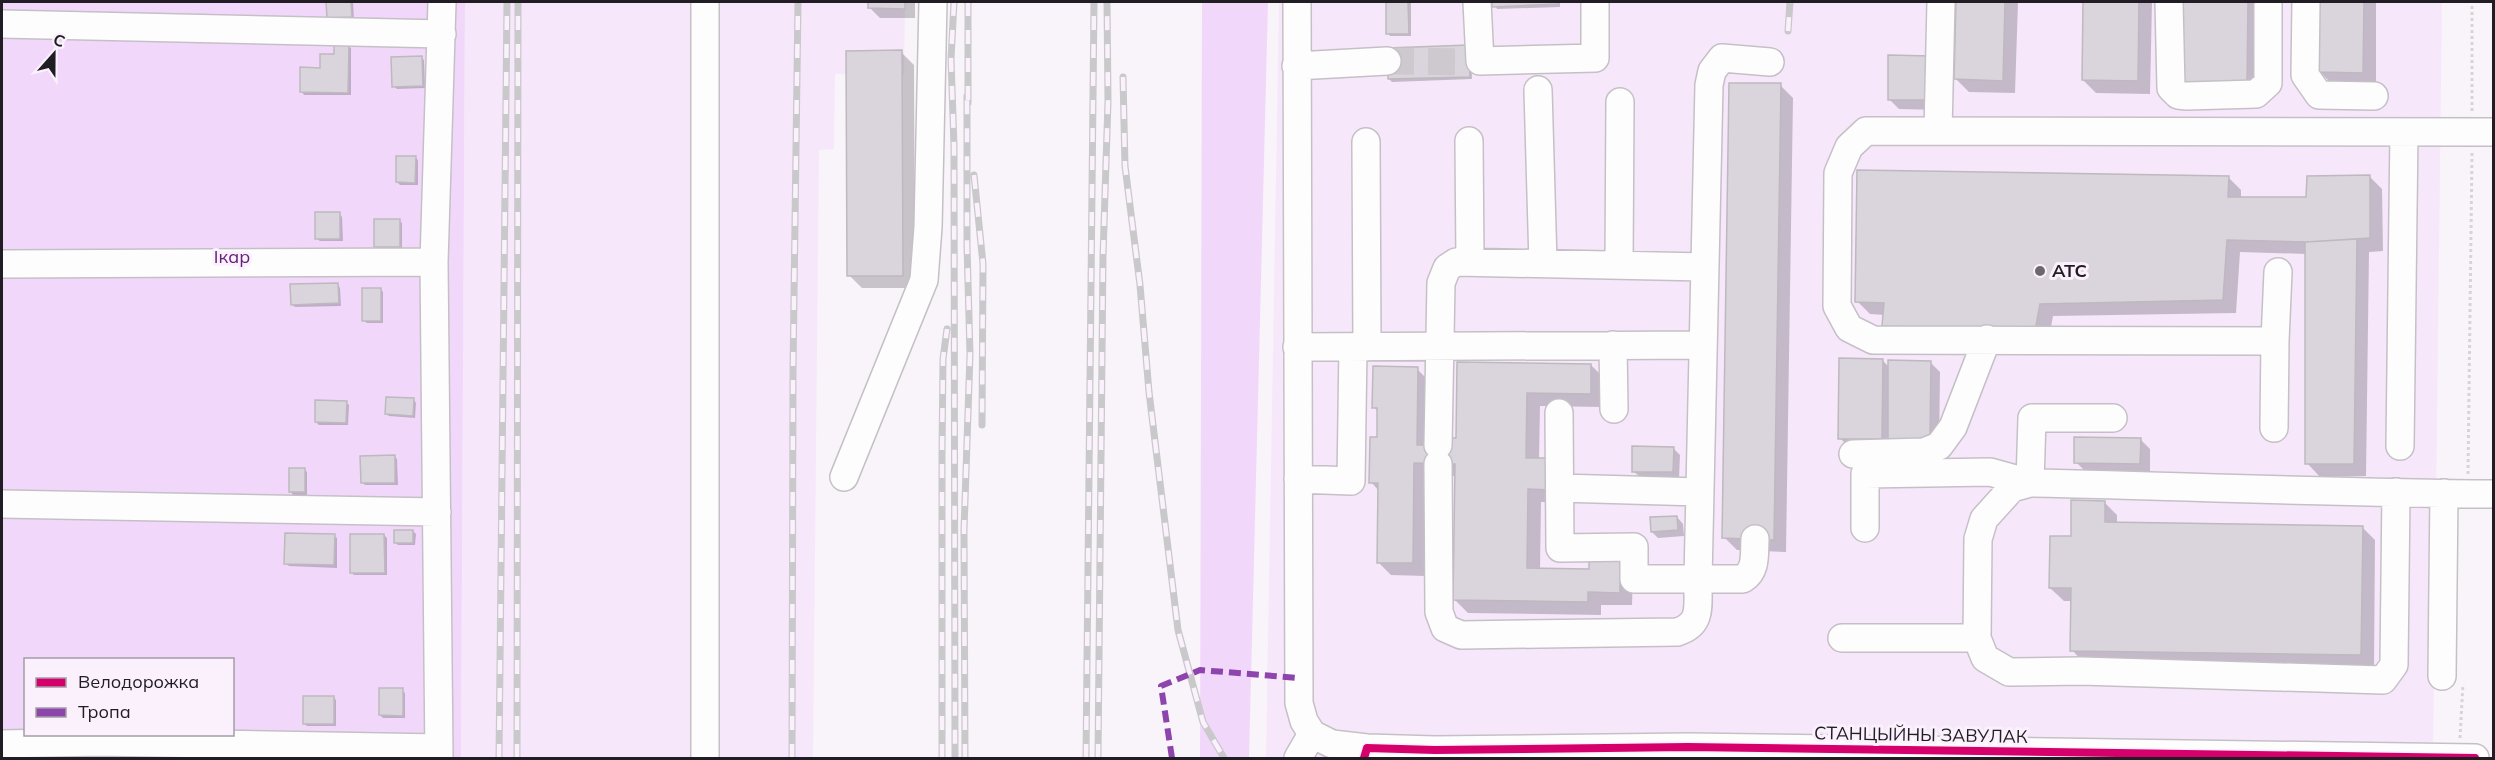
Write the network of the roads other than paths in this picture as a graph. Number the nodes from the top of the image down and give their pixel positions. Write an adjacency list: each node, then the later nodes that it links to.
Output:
1 (442, 2): 12 (street)
2 (705, 2): 65 (street)
3 (933, 2): 44 (street)
4 (1297, 2): 15 (street)
5 (1477, 2): 6 (street)
6 (1595, 2)
7 (1941, 2): 19 (street)
8 (2169, 2): 9 (street)
9 (2268, 2)
10 (2306, 2): 17 (street)
11 (2, 24): 12 (street)
12 (442, 34): 24 (street)
13 (1387, 61): 15 (street)
14 (1770, 62): 29 (street)
15 (1296, 66): 35 (street)
16 (1538, 90): 27 (street)
17 (2374, 96)
18 (1620, 102): 28 (street)
19 (1938, 131): 20 (street); 31 (street)
20 (2404, 132): 21 (street); 42 (street)
21 (2483, 132)
22 (1469, 141): 25 (street)
23 (1366, 142): 36 (street)
24 (434, 262): 26 (street); 52 (street)
25 (1470, 262): 27 (street); 37 (street)
26 (2, 264)
27 (1543, 264): 28 (street)
28 (1619, 265): 29 (street)
29 (1705, 267): 34 (street)
30 (2278, 272): 32 (street)
31 (1987, 339): 32 (street); 43 (street)
32 (2276, 341): 41 (street)
33 (1613, 345): 34 (street); 37 (street); 38 (street)
34 (1703, 345): 48 (street)
35 (1297, 347): 36 (street); 45 (street)
36 (1360, 347): 37 (street); 45 (street)
37 (1438, 347): 55 (street)
38 (1614, 409)
39 (1560, 413): 47 (street)
40 (2113, 418): 46 (street)
41 (2274, 428)
42 (2400, 446)
43 (1853, 454)
44 (844, 477)
45 (1298, 479): 59 (street)
46 (2030, 483): 49 (street); 53 (street); 57 (street)
47 (1560, 488): 48 (street); 55 (street)
48 (1700, 492): 55 (street)
49 (2396, 492): 50 (street); 57 (street)
50 (2468, 494): 58 (street)
51 (2, 504): 52 (street)
52 (437, 512): 63 (street)
53 (1865, 528)
54 (1755, 539): 55 (street)
55 (1698, 579)
56 (1842, 638): 57 (street)
57 (1977, 638)
58 (2453, 676)
59 (1312, 734): 61 (street, СТАНЦЫЙНЫ ЗАВУЛАК); 66 (street)
60 (2, 744): 63 (street)
61 (1365, 753): 62 (street, СТАНЦЫЙНЫ ЗАВУЛАК)
62 (1688, 753): 64 (street, СТАНЦЫЙНЫ ЗАВУЛАК)
63 (439, 754)
64 (2467, 758)
65 (705, 759)
66 (1298, 759)

